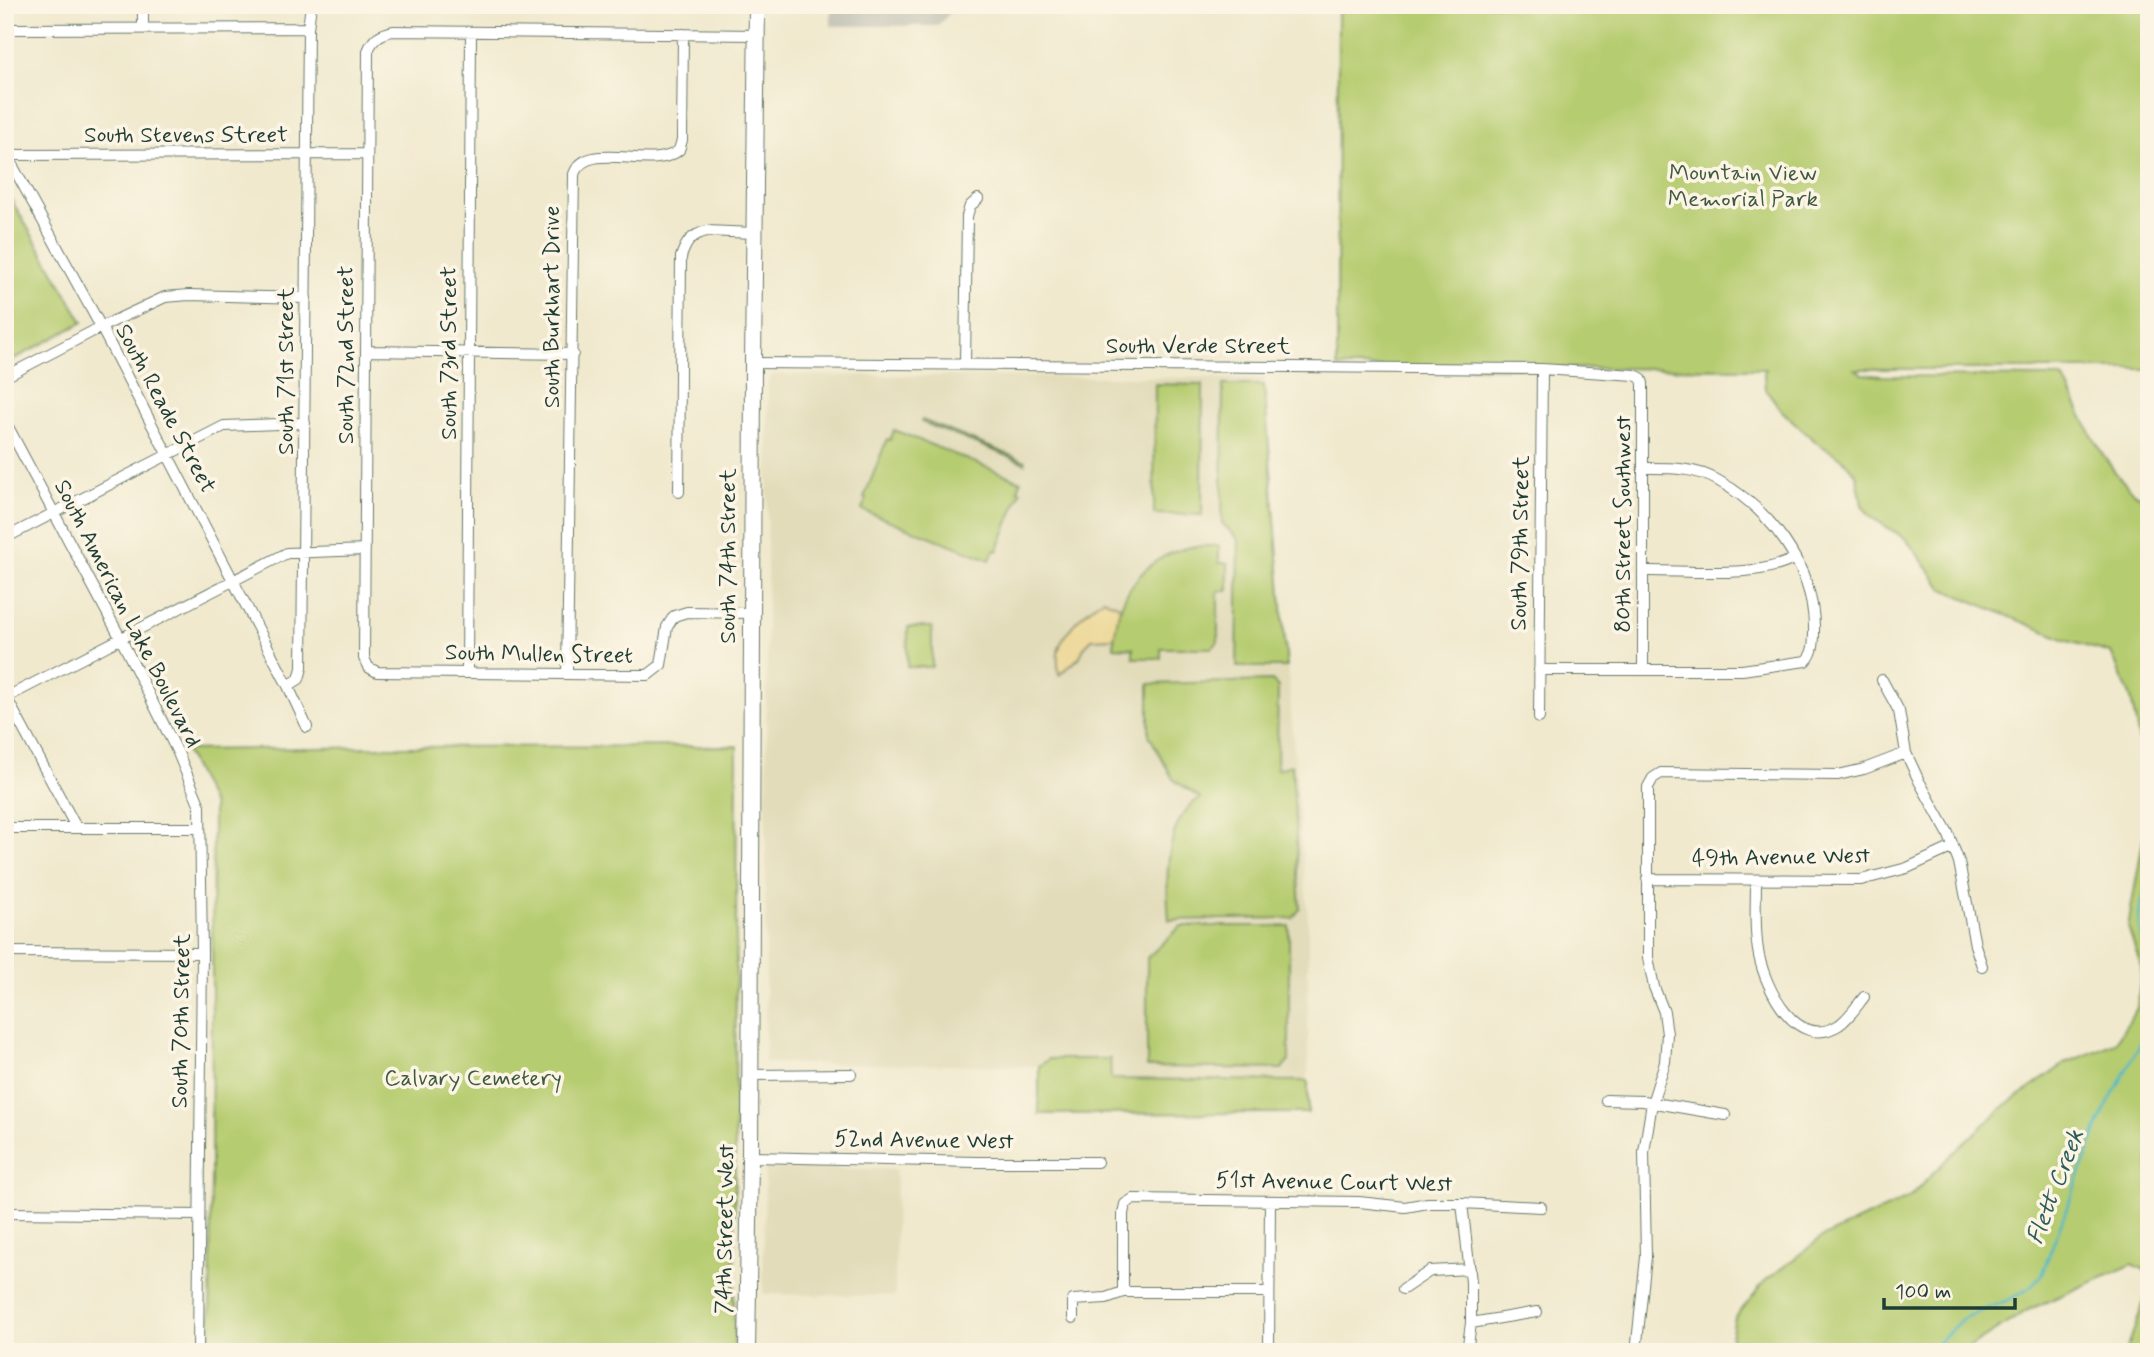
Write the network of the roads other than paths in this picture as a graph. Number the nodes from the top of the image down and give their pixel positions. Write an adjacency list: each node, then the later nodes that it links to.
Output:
1 (143, 5): 4 (street)
2 (311, 5): 5 (street, South 71st Street)
3 (757, 5): 9 (main road, South 74th Street)
4 (143, 28): 5 (street); 6 (street)
5 (308, 28): 12 (street, South 71st Street)
6 (5, 29)
7 (471, 33): 8 (street); 11 (street, South 72nd Street); 18 (street, South 73rd Street)
8 (683, 34): 9 (street); 19 (street, South Burkhart Drive)
9 (757, 35): 14 (main road, South 74th Street)
10 (6, 154): 12 (street, South Stevens Street); 16 (street, South Reade Street)
11 (366, 154): 12 (street, South Stevens Street); 17 (street, South 72nd Street)
12 (308, 155): 15 (street, South 71st Street)
13 (978, 199): 21 (street)
14 (754, 233): 20 (main road, South 74th Street); 29 (street)
15 (306, 298): 16 (street); 26 (street, South 71st Street)
16 (101, 327): 23 (street); 27 (street, South Reade Street)
17 (367, 351): 18 (street); 32 (street, South 72nd Street)
18 (469, 353): 19 (street); 42 (street, South 73rd Street)
19 (573, 354): 43 (street, South Burkhart Drive)
20 (753, 363): 21 (street, South Verde Street); 37 (main road, South 74th Street)
21 (965, 365): 22 (street, South Verde Street)
22 (1542, 369): 24 (street, South Verde Street); 40 (street, South 79th Street)
23 (5, 377)
24 (1641, 378): 28 (street, 80th Street Southwest)
25 (5, 421): 30 (street, South American Lake Boulevard)
26 (305, 423): 27 (street); 33 (street, South 71st Street)
27 (167, 455): 30 (street); 36 (street, South Reade Street)
28 (1644, 468): 34 (street); 35 (street, 80th Street Southwest)
29 (679, 492)
30 (54, 513): 31 (street); 38 (street, South American Lake Boulevard)
31 (5, 538)
32 (365, 550): 33 (street); 39 (street, South 72nd Street)
33 (305, 551): 36 (street); 45 (street, South 71st Street)
34 (1795, 558): 35 (street); 41 (street)
35 (1643, 571): 41 (street, 80th Street Southwest)
36 (234, 579): 38 (street); 45 (street, South Reade Street)
37 (752, 613): 43 (street, South Mullen Street); 61 (main road, South 74th Street)
38 (121, 639): 46 (street); 52 (street, South American Lake Boulevard)
39 (368, 667): 42 (street, South Mullen Street)
40 (1539, 670): 41 (street); 47 (street, South 79th Street)
41 (1643, 670)
42 (467, 673): 43 (street, South Mullen Street)
43 (568, 674)
44 (1882, 680): 49 (street)
45 (288, 686): 48 (street)
46 (6, 697): 50 (street)
47 (1539, 718)
48 (307, 727)
49 (1906, 752): 53 (street); 54 (street)
50 (76, 827): 51 (street); 52 (street)
51 (5, 828)
52 (200, 828): 57 (street, South 70th Street)
53 (1953, 847): 55 (street, 49th Avenue West); 58 (street)
54 (1647, 879): 55 (street, 49th Avenue West); 63 (street)
55 (1756, 881): 59 (street)
56 (5, 952): 57 (street)
57 (202, 953): 72 (street, South 70th Street)
58 (1982, 966)
59 (1864, 997)
60 (851, 1074): 61 (street)
61 (750, 1075): 64 (main road, South 74th Street)
62 (1606, 1100): 63 (street)
63 (1652, 1103): 65 (street); 84 (street)
64 (751, 1108): 66 (main road, 74th Street West)
65 (1725, 1115)
66 (750, 1157): 67 (street, 52nd Avenue West); 81 (main road, 74th Street West)
67 (1097, 1162)
68 (1270, 1201): 69 (street, 51st Avenue Court West); 75 (street, 51st Avenue Court West); 76 (street)
69 (1462, 1203): 70 (street, 51st Avenue Court West); 73 (street)
70 (1541, 1207)
71 (5, 1213): 72 (street)
72 (199, 1215): 80 (street, South 70th Street)
73 (1470, 1269): 74 (street); 79 (street)
74 (1403, 1289)
75 (1123, 1292): 76 (street); 78 (street)
76 (1269, 1292): 82 (street)
77 (1537, 1312): 79 (street)
78 (1073, 1318)
79 (1471, 1323): 83 (street)
80 (198, 1352)
81 (747, 1352)
82 (1269, 1352)
83 (1467, 1352)
84 (1636, 1352)

